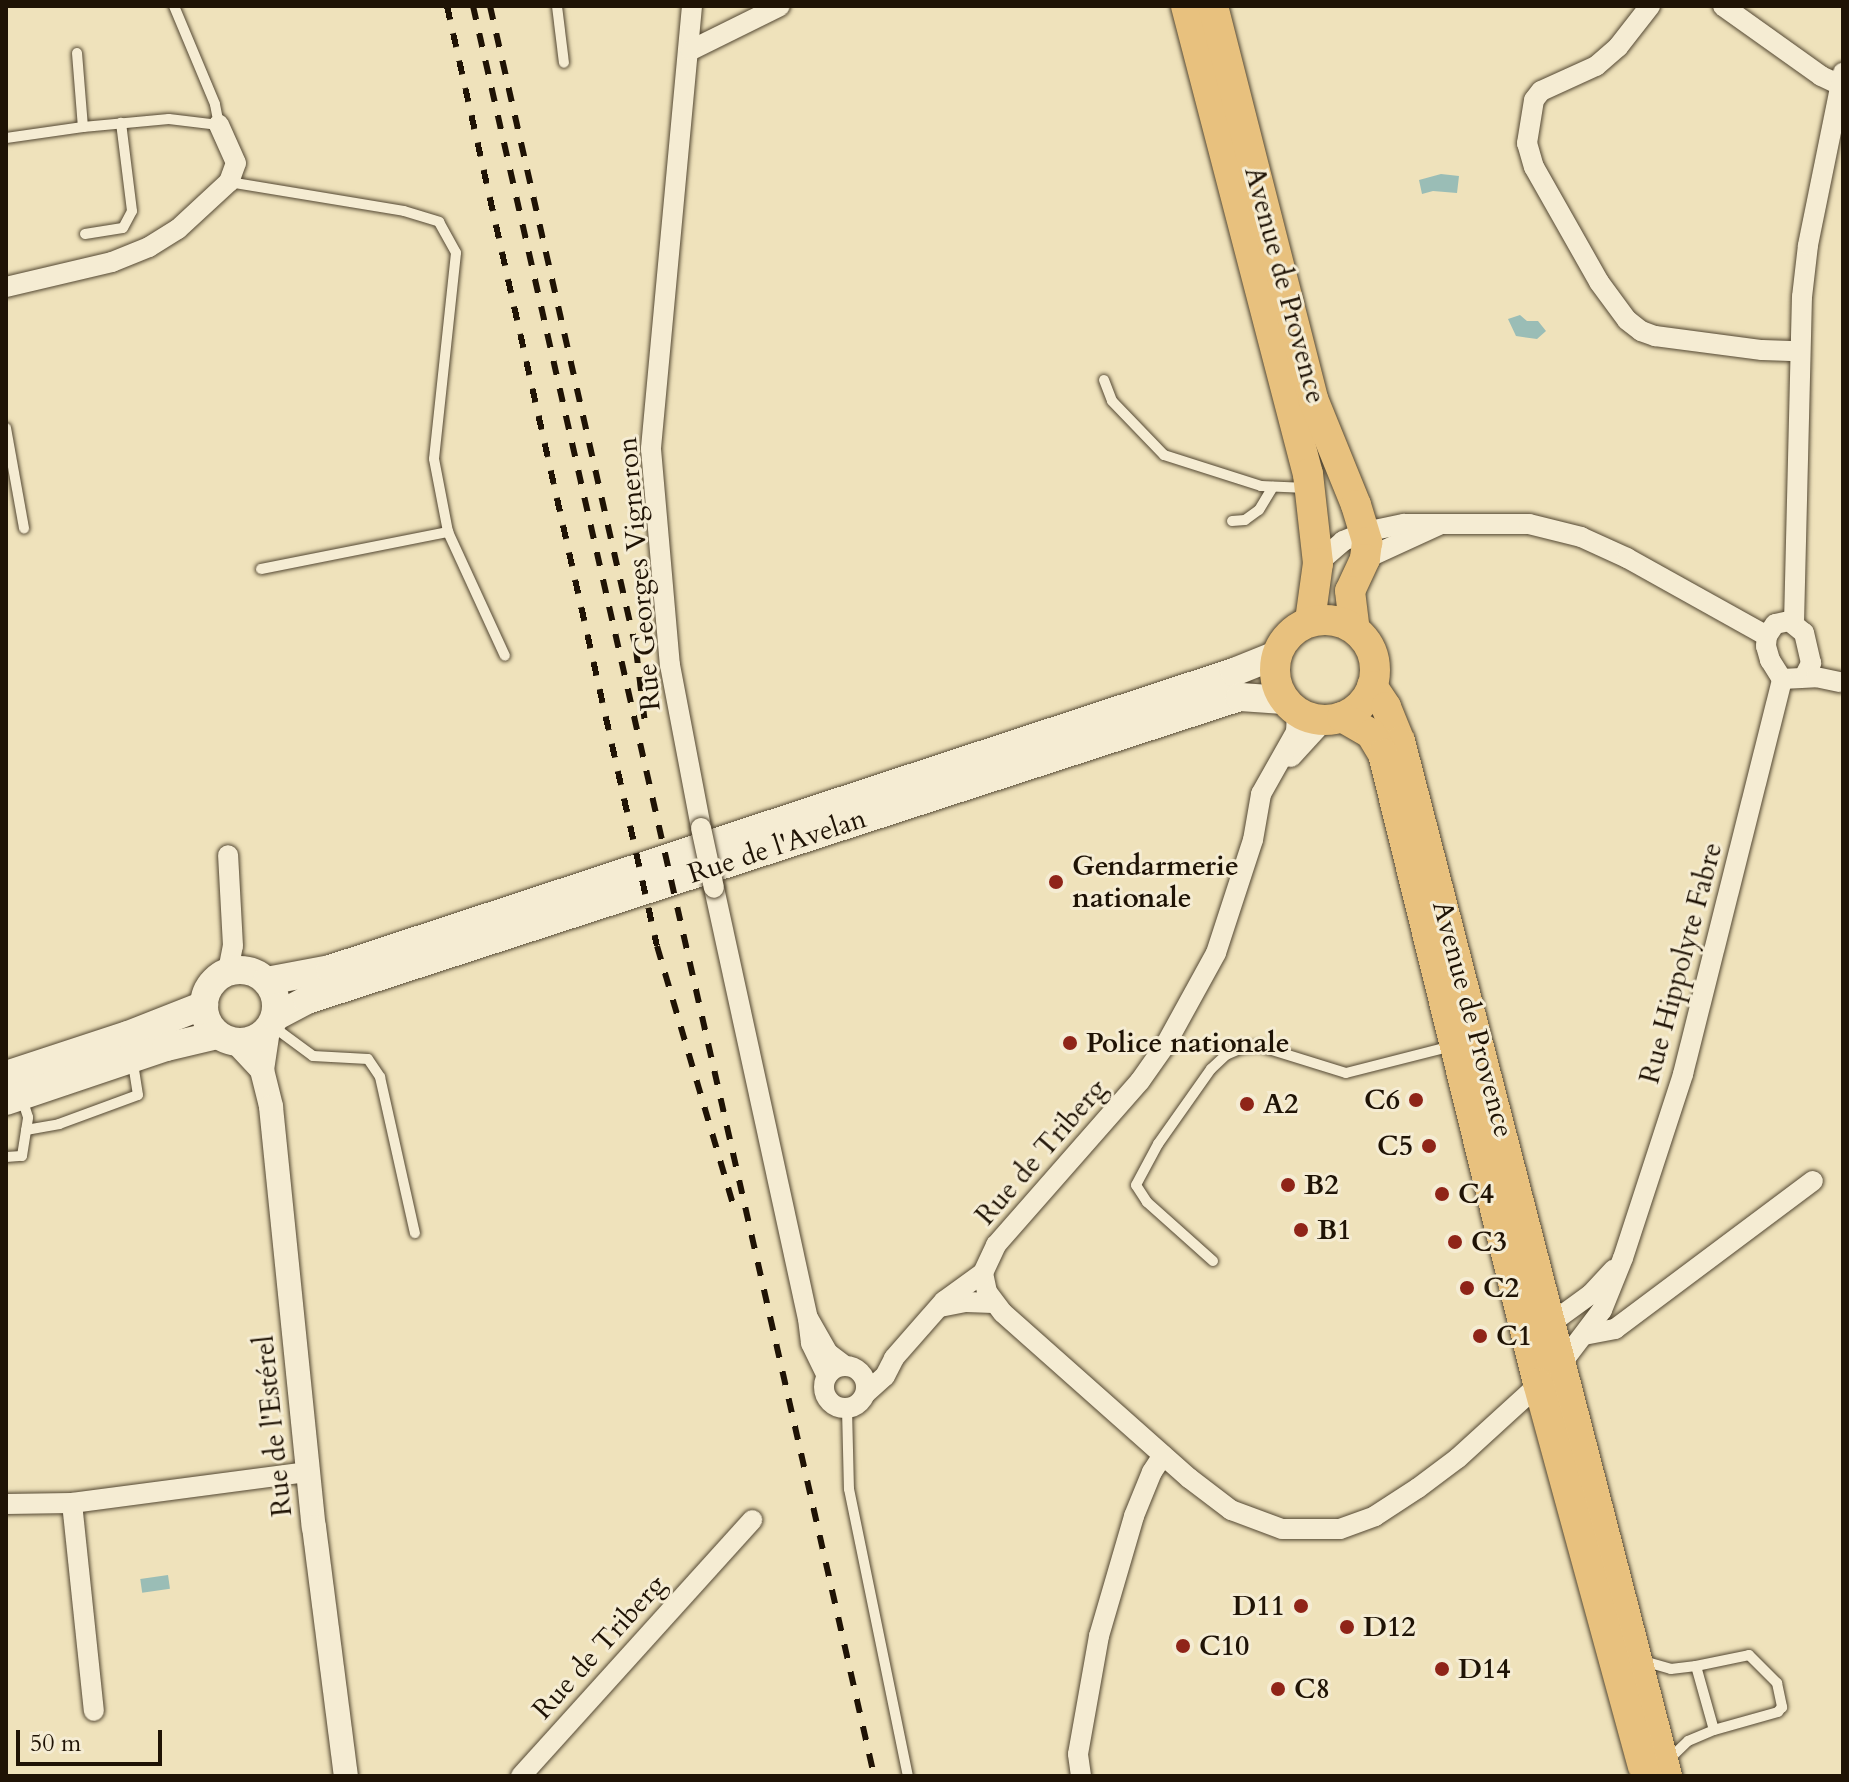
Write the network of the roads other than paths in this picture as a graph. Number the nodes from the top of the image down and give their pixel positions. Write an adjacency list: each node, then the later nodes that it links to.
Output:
1 (174, 6): 14 (lane)
2 (557, 6): 11 (lane)
3 (692, 6): 9 (street, Rue Georges Vigneron)
4 (780, 6): 9 (street)
5 (1186, 6): 24 (main road, Avenue de Provence)
6 (1213, 6): 30 (main road, Avenue de Provence)
7 (1650, 6): 20 (street)
8 (1723, 6): 12 (street)
9 (691, 50): 68 (street, Rue Georges Vigneron, bridge)
10 (77, 53): 15 (lane)
11 (564, 63)
12 (1842, 79): 20 (street)
13 (121, 123): 14 (lane); 15 (lane); 18 (lane)
14 (219, 125): 17 (street)
15 (83, 127): 16 (lane)
16 (6, 138)
17 (229, 182): 19 (street); 29 (lane)
18 (85, 234)
19 (6, 287)
20 (1798, 351): 34 (street)
21 (1104, 380): 23 (lane)
22 (6, 428): 28 (lane)
23 (1273, 487): 24 (lane); 25 (lane)
24 (1309, 488): 31 (main road, Avenue de Provence)
25 (1232, 521)
26 (1404, 524): 27 (street); 30 (street); 30 (street)
27 (1439, 525): 30 (street); 36 (street)
28 (24, 528)
29 (448, 532): 32 (lane); 39 (lane)
30 (1362, 532): 31 (street); 35 (main road)
31 (1318, 563): 33 (main road, Avenue de Provence)
32 (261, 569)
33 (1310, 621): 35 (main road); 38 (main road)
34 (1794, 623): 36 (street); 37 (street)
35 (1355, 629): 43 (main road)
36 (1767, 636): 41 (street)
37 (1810, 650): 40 (street); 42 (street)
38 (1276, 655): 44 (main road); 48 (main road, Rue de l'Avelan)
39 (505, 656)
40 (1804, 677): 41 (street); 42 (street)
41 (1782, 679): 60 (street, Rue Hippolyte Fabre)
42 (1841, 683)
43 (1372, 686): 44 (main road); 65 (main road, Avenue de Provence)
44 (1312, 712): 45 (street, Rue de Triberg); 45 (street, Rue de Triberg); 50 (main road, Rue de l'Avelan); 52 (main road, Avenue de Provence)
45 (1279, 767): 62 (street, Rue de Triberg)
46 (228, 855): 47 (street)
47 (228, 971): 48 (main road); 49 (main road)
48 (267, 981): 50 (main road)
49 (204, 1005): 51 (main road); 55 (main road)
50 (271, 1024): 51 (main road); 54 (street, Rue de l'Estérel); 59 (lane)
51 (227, 1039): 53 (main road); 54 (street, Rue de l'Estérel)
52 (1454, 1046): 61 (lane); 65 (main road, Avenue de Provence)
53 (132, 1058): 55 (main road); 56 (lane)
54 (262, 1070): 73 (street, Rue de l'Estérel)
55 (11, 1091): 56 (lane)
56 (26, 1130): 57 (lane)
57 (6, 1157)
58 (1813, 1181): 66 (street)
59 (415, 1233)
60 (1623, 1258): 65 (street, Rue Hippolyte Fabre); 66 (street, Rue Hippolyte Fabre)
61 (1213, 1261)
62 (983, 1273): 63 (street); 64 (street, Rue de Triberg)
63 (993, 1303): 64 (street); 72 (street, Rue Hippolyte Fabre)
64 (940, 1307): 67 (street, Rue de Triberg)
65 (1540, 1331): 69 (main road, Avenue de Provence)
66 (1584, 1335): 69 (street, Rue Hippolyte Fabre)
67 (894, 1358): 68 (street, Rue de Triberg); 70 (street, Rue de Triberg)
68 (843, 1370): 70 (street); 71 (street)
69 (1550, 1373): 72 (street, Rue Hippolyte Fabre); 77 (main road, Avenue de Provence); 81 (main road, Avenue de Provence)
70 (866, 1393): 71 (street)
71 (847, 1409): 84 (lane)
72 (1163, 1455): 85 (street)
73 (308, 1472): 74 (street); 82 (street, Rue de l'Estérel)
74 (72, 1503): 75 (street); 79 (street)
75 (6, 1504)
76 (752, 1520): 83 (street, Rue de Triberg)
77 (1636, 1658): 78 (lane); 81 (main road, Avenue de Provence)
78 (1696, 1666): 80 (lane); 80 (lane)
79 (94, 1711)
80 (1714, 1730): 81 (lane)
81 (1658, 1772)
82 (346, 1776)
83 (521, 1776)
84 (908, 1776)
85 (1081, 1776)

